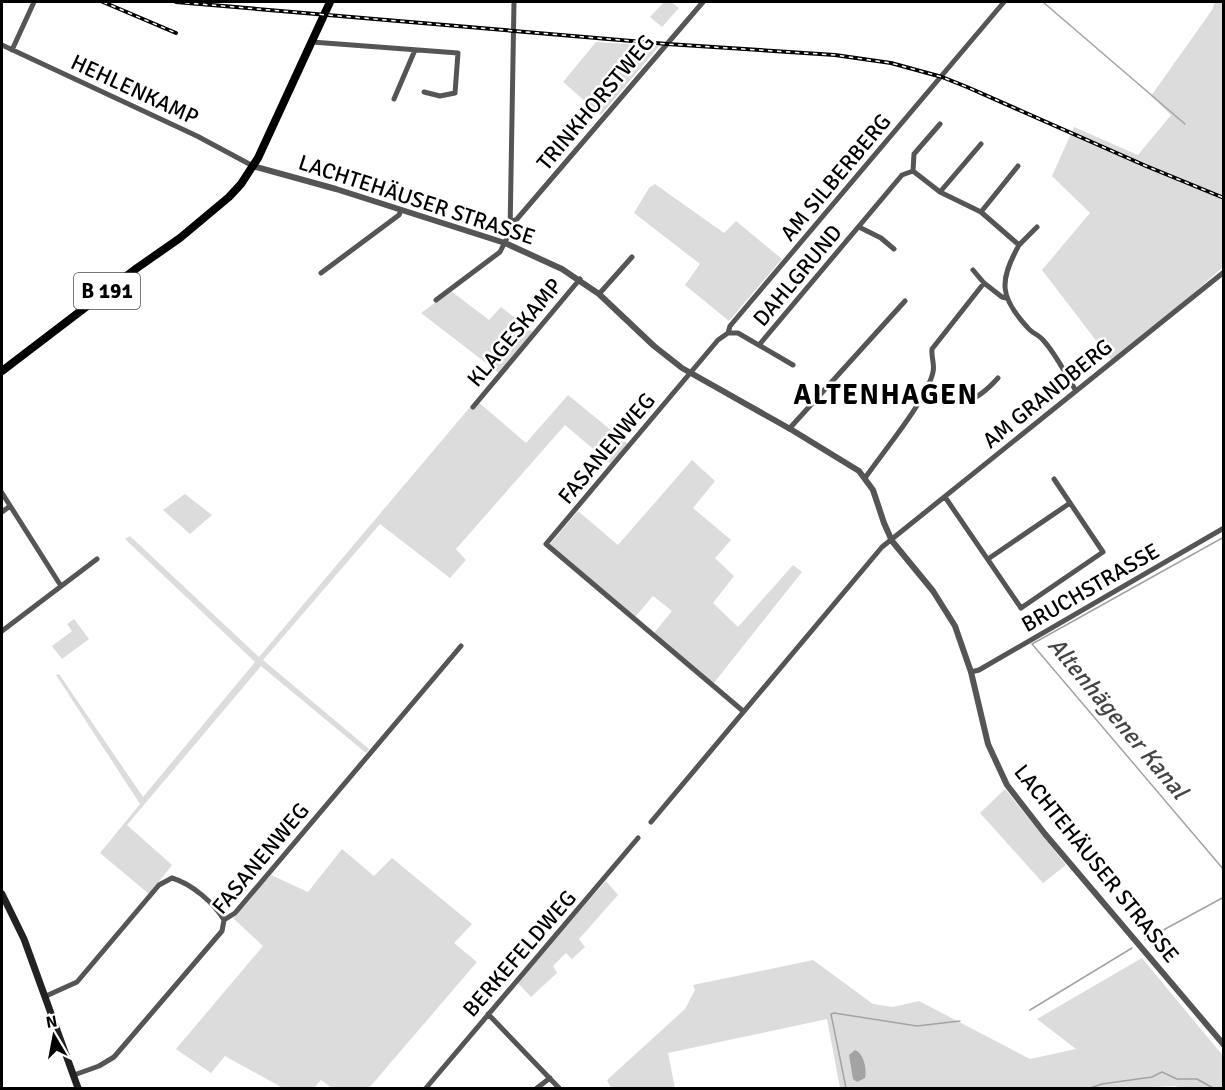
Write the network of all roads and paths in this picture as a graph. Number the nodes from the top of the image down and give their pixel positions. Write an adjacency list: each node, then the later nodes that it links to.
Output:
1 (34, 2): 8 (street)
2 (330, 2): 6 (main road, B 191)
3 (514, 2): 20 (street)
4 (703, 2): 20 (street, TRINKHORSTWEG)
5 (1004, 2): 36 (street, AM SILBERBERG)
6 (312, 42): 9 (street); 14 (main road, B 191)
7 (2, 45): 8 (street, HEHLENKAMP)
8 (12, 50): 14 (street, HEHLENKAMP)
9 (415, 50): 10 (street); 11 (street)
10 (424, 92)
11 (394, 99)
12 (940, 124): 16 (street)
13 (981, 144): 17 (street)
14 (253, 166): 18 (street, LACHTEHÄUSER STRASSE); 39 (main road, B 191)
15 (1018, 166): 19 (street)
16 (913, 171): 17 (street); 21 (street, DAHLGRUND)
17 (940, 192): 19 (street)
18 (401, 210): 23 (street, LACHTEHÄUSER STRASSE); 29 (street)
19 (981, 212): 24 (street)
20 (511, 222): 23 (street)
21 (859, 226): 25 (street, DAHLGRUND); 37 (street, DAHLGRUND)
22 (1037, 227): 24 (street)
23 (505, 243): 30 (street, LACHTEHÄUSER STRASSE); 34 (street)
24 (1019, 245): 33 (street)
25 (894, 249)
26 (632, 257): 32 (street)
27 (973, 270): 31 (street)
28 (1224, 272): 43 (street, AM GRANDBERG)
29 (321, 273)
30 (580, 279): 32 (street, LACHTEHÄUSER STRASSE); 44 (street, KLAGESKAMP)
31 (984, 283): 33 (street); 42 (street)
32 (599, 294): 40 (street, LACHTEHÄUSER STRASSE)
33 (1006, 298): 43 (street)
34 (436, 300)
35 (905, 301): 45 (street)
36 (728, 333): 37 (street, DAHLGRUND); 40 (street, AM SILBERBERG)
37 (759, 345): 38 (street, DAHLGRUND)
38 (793, 365)
39 (2, 371)
40 (691, 374): 45 (street, LACHTEHÄUSER STRASSE); 61 (street, FASANENWEG)
41 (998, 378): 42 (street)
42 (925, 391): 46 (street)
43 (1076, 391): 49 (street, AM GRANDBERG)
44 (473, 407)
45 (789, 429): 46 (street, LACHTEHÄUSER STRASSE)
46 (864, 478): 54 (street, LACHTEHÄUSER STRASSE)
47 (1054, 479): 50 (street)
48 (2, 493): 51 (street)
49 (945, 497): 54 (street, AM GRANDBERG); 56 (street)
50 (1070, 503): 56 (street); 56 (street)
51 (10, 507): 52 (street); 57 (street)
52 (2, 512)
53 (1224, 528): 60 (street, BRUCHSTRASSE)
54 (892, 541): 60 (street, LACHTEHÄUSER STRASSE); 61 (street)
55 (97, 559): 57 (street)
56 (988, 559)
57 (61, 586): 58 (street)
58 (2, 631)
59 (461, 646): 65 (street, FASANENWEG)
60 (971, 672): 68 (street, LACHTEHÄUSER STRASSE)
61 (743, 711): 62 (street)
62 (651, 822)
63 (638, 838): 67 (street, BERKEFELDWEG)
64 (2, 894): 66 (main road)
65 (225, 921): 66 (street); 69 (street, FASANENWEG)
66 (46, 996): 69 (main road)
67 (488, 1014): 70 (street); 72 (street, BERKEFELDWEG)
68 (1224, 1045)
69 (74, 1075): 71 (main road)
70 (550, 1078): 73 (street); 74 (street)
71 (78, 1089)
72 (426, 1089)
73 (537, 1089)
74 (559, 1089)

